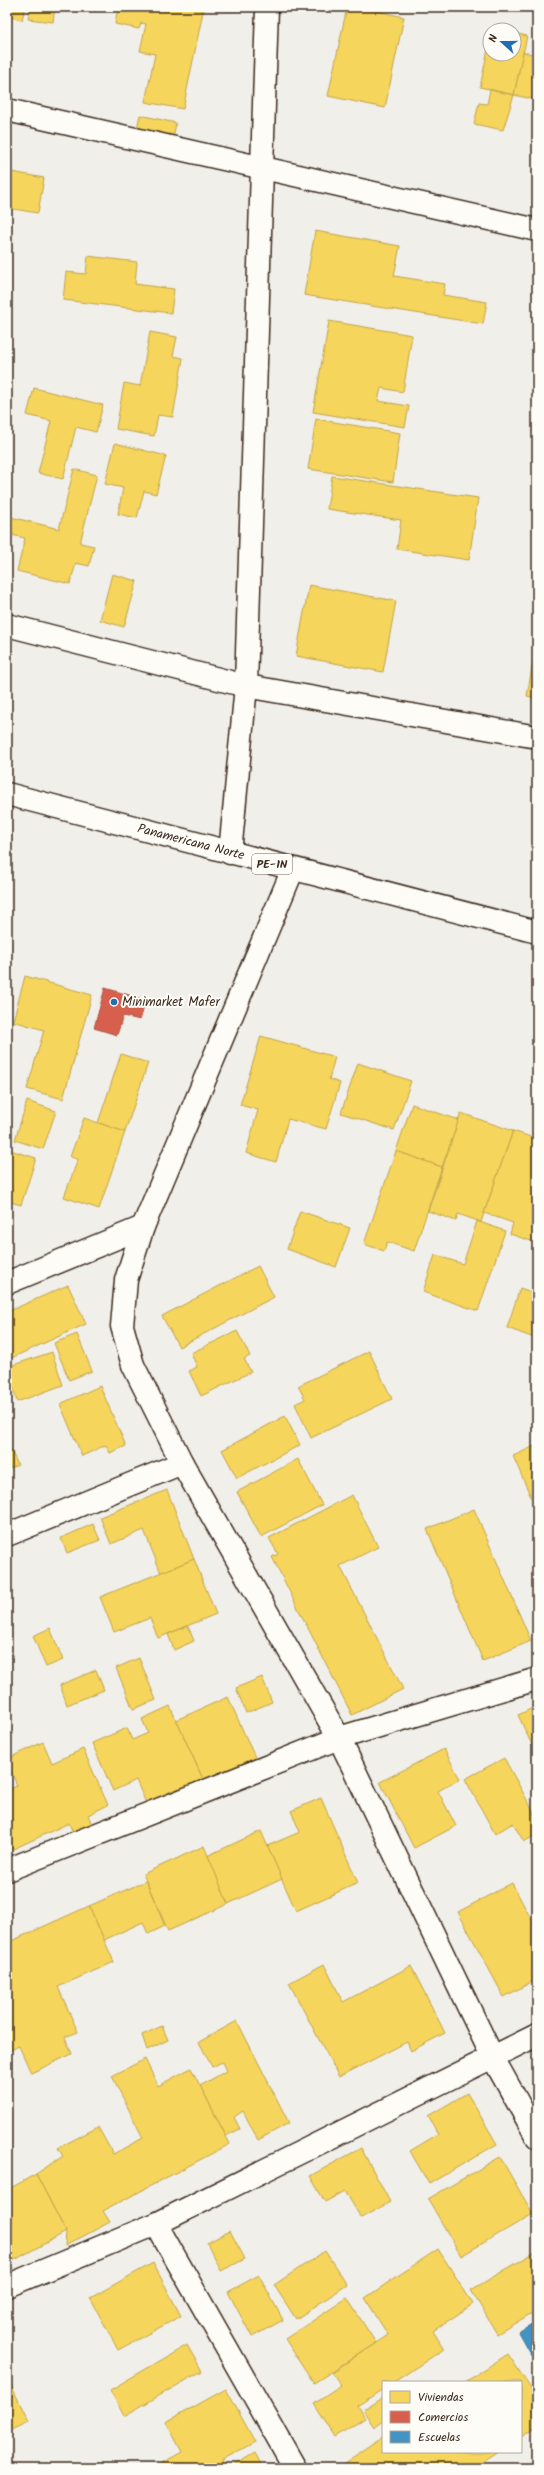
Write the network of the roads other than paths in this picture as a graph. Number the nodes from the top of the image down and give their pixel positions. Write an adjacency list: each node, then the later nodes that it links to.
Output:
1 (267, 7): 3 (main road)
2 (7, 110): 3 (main road)
3 (263, 168): 4 (main road); 6 (main road)
4 (537, 230)
5 (7, 625): 6 (main road)
6 (246, 686): 7 (main road); 9 (main road)
7 (537, 737)
8 (7, 794): 9 (main road, Panamericana Norte / PE-1N)
9 (230, 853): 10 (main road, Panamericana Norte / PE-1N)
10 (293, 869): 11 (main road, Panamericana Norte / PE-1N); 12 (main road)
11 (537, 932)
12 (143, 1227): 13 (main road); 14 (main road)
13 (7, 1283)
14 (182, 1463): 15 (main road); 17 (main road)
15 (7, 1535)
16 (537, 1679): 17 (main road)
17 (339, 1738): 18 (main road); 20 (main road)
18 (7, 1870)
19 (537, 2035): 20 (main road)
20 (493, 2058): 21 (main road); 22 (main road)
21 (537, 2137)
22 (156, 2224): 23 (main road); 24 (main road)
23 (7, 2286)
24 (295, 2468)

